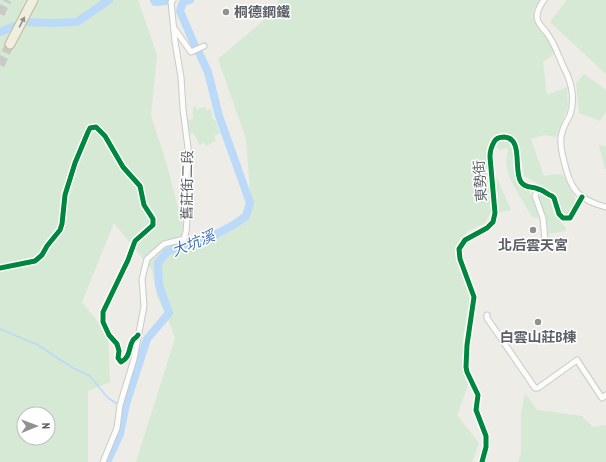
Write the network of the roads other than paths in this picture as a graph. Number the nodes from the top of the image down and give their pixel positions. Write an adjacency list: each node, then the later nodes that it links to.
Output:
1 (33, 0): 5 (highway, one-way to 1)
2 (173, 0): 4 (street, 舊莊街二段)
3 (544, 0): 8 (street)
4 (174, 27): 6 (street); 13 (street, 舊莊街二段)
5 (10, 44)
6 (204, 46)
7 (538, 188): 8 (street, 東勢街); 10 (street); 16 (street, 東勢街)
8 (582, 197): 9 (street)
9 (606, 207)
10 (545, 240)
11 (0, 268): 13 (street)
12 (487, 315): 14 (street)
13 (138, 336): 15 (street, 舊莊街二段)
14 (604, 397)
15 (103, 462)
16 (482, 462)

